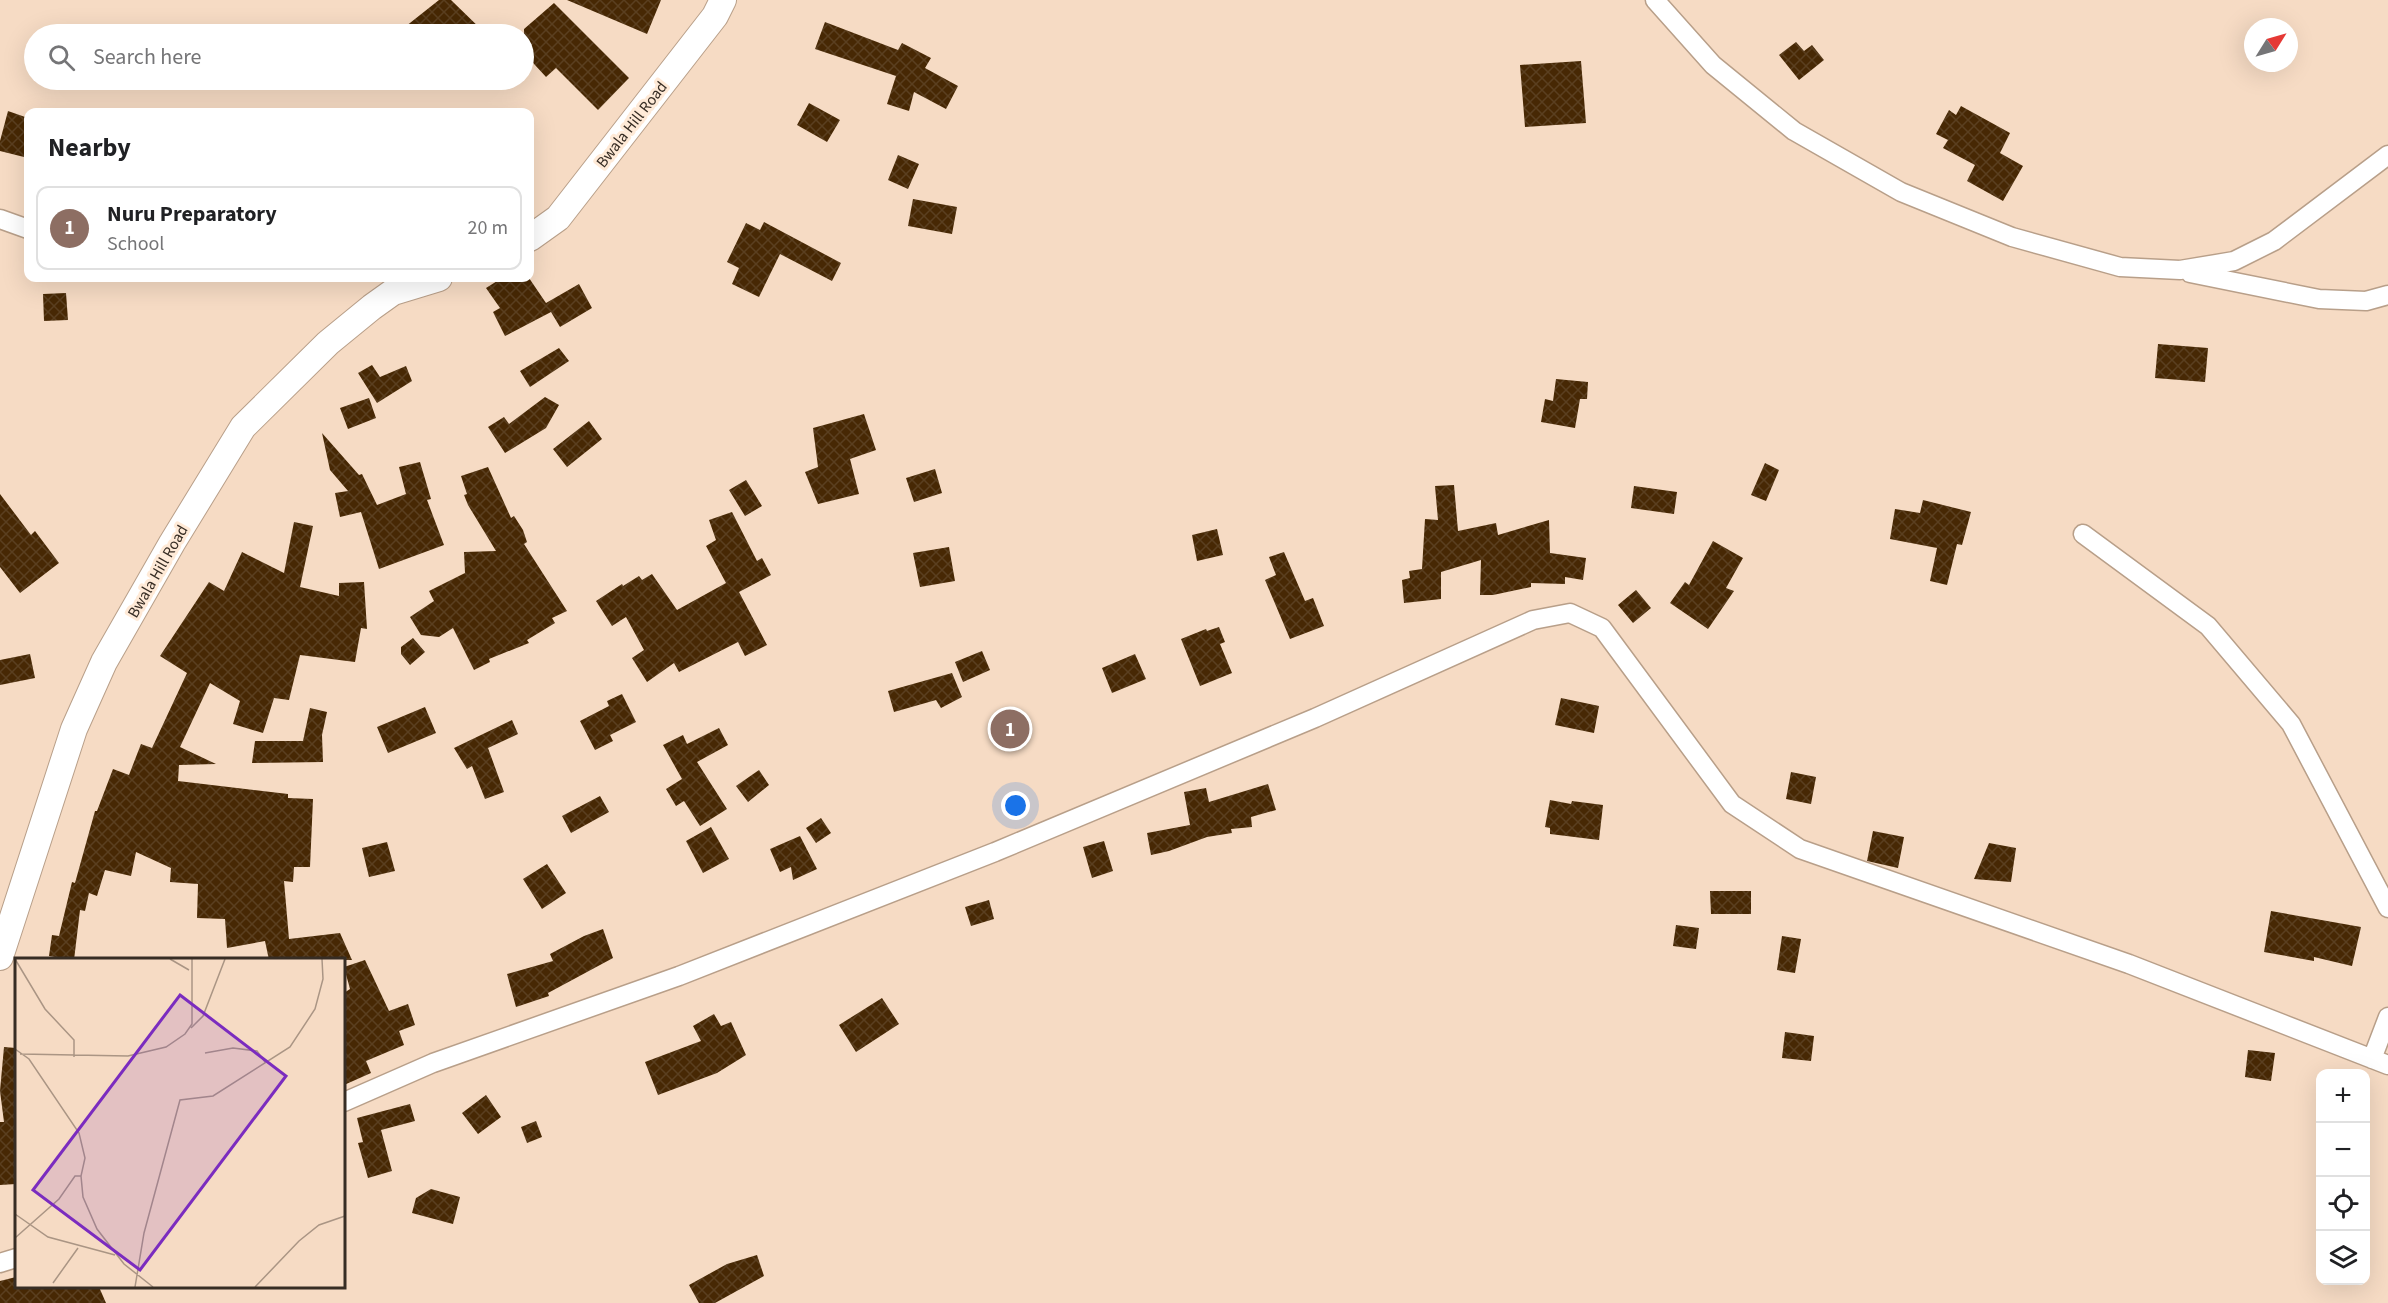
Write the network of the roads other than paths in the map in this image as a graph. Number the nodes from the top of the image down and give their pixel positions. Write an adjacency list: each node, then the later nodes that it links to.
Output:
1 (723, 0): 6 (street, Bwala Hill Road)
2 (1655, 0): 7 (street)
3 (2388, 155): 7 (street)
4 (0, 219): 5 (street)
5 (24, 228)
6 (534, 235)
7 (2180, 270): 10 (street)
8 (412, 282): 9 (street, Bwala Hill Road)
9 (392, 285): 13 (street, Bwala Hill Road)
10 (2388, 295)
11 (2083, 534): 12 (street)
12 (2388, 908)
13 (0, 957)
14 (2388, 1017): 15 (street)
15 (2380, 1062): 16 (street)
16 (345, 1102)
17 (15, 1258): 18 (street)
18 (0, 1263)

